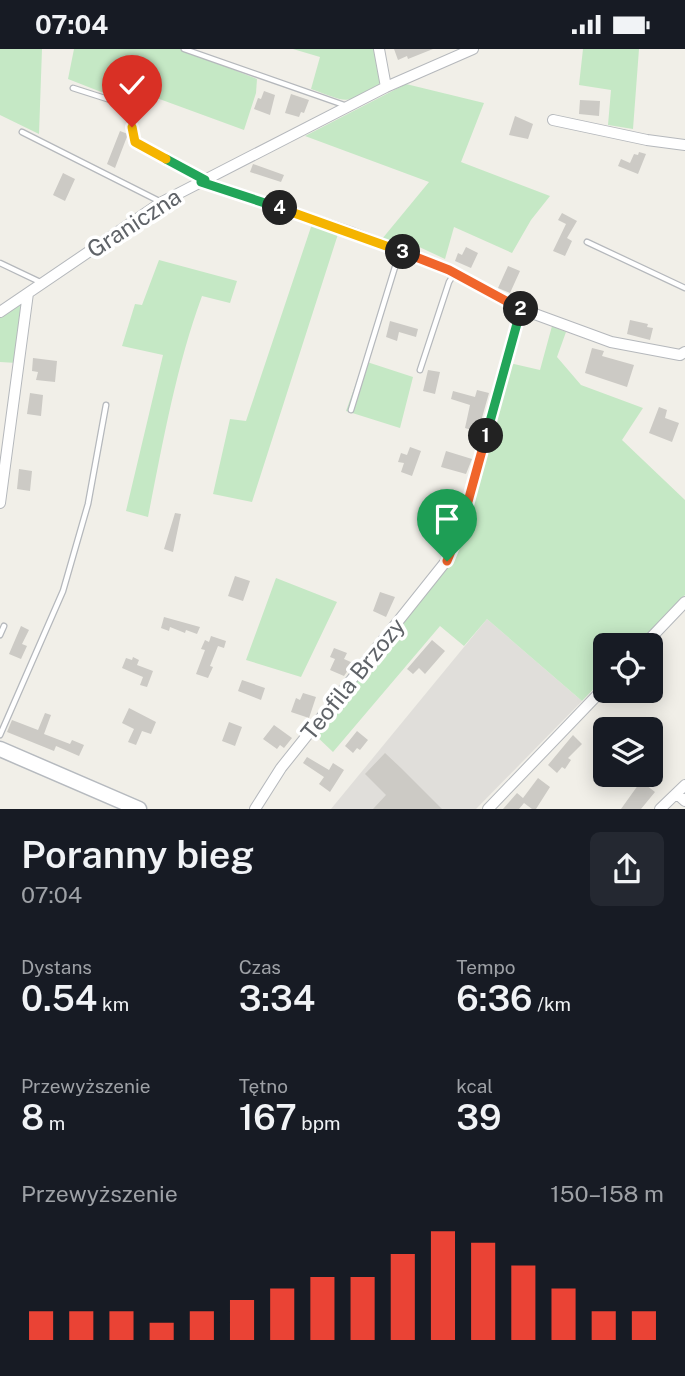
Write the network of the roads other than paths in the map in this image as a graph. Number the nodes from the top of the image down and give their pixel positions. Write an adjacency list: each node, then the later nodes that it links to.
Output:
1 (184, 49): 6 (lane)
2 (379, 49): 4 (street)
3 (473, 49): 4 (street, Graniczna)
4 (386, 87): 6 (street, Graniczna)
5 (73, 88): 10 (lane)
6 (348, 107): 10 (street, Graniczna)
7 (553, 120): 9 (street)
8 (22, 132): 11 (lane)
9 (685, 145)
10 (203, 181): 11 (street, Graniczna); 13 (street)
11 (162, 202): 16 (street, Graniczna)
12 (587, 242): 17 (lane)
13 (405, 253): 15 (street); 24 (lane)
14 (0, 263): 16 (lane)
15 (455, 273): 19 (street); 22 (lane)
16 (43, 283): 18 (street, Graniczna)
17 (685, 288)
18 (28, 293): 20 (street, Graniczna); 25 (street)
19 (521, 309): 21 (street); 36 (street, Teofila Brzozy)
20 (0, 312)
21 (685, 352)
22 (420, 370)
23 (106, 405): 31 (lane)
24 (351, 410)
25 (0, 503)
26 (685, 602): 28 (street)
27 (4, 626): 29 (lane)
28 (655, 633)
29 (0, 635)
30 (593, 699): 37 (street)
31 (0, 735)
32 (0, 749): 35 (street)
33 (685, 785): 34 (street)
34 (681, 797): 38 (street)
35 (139, 809)
36 (255, 809)
37 (488, 809)
38 (660, 809)

